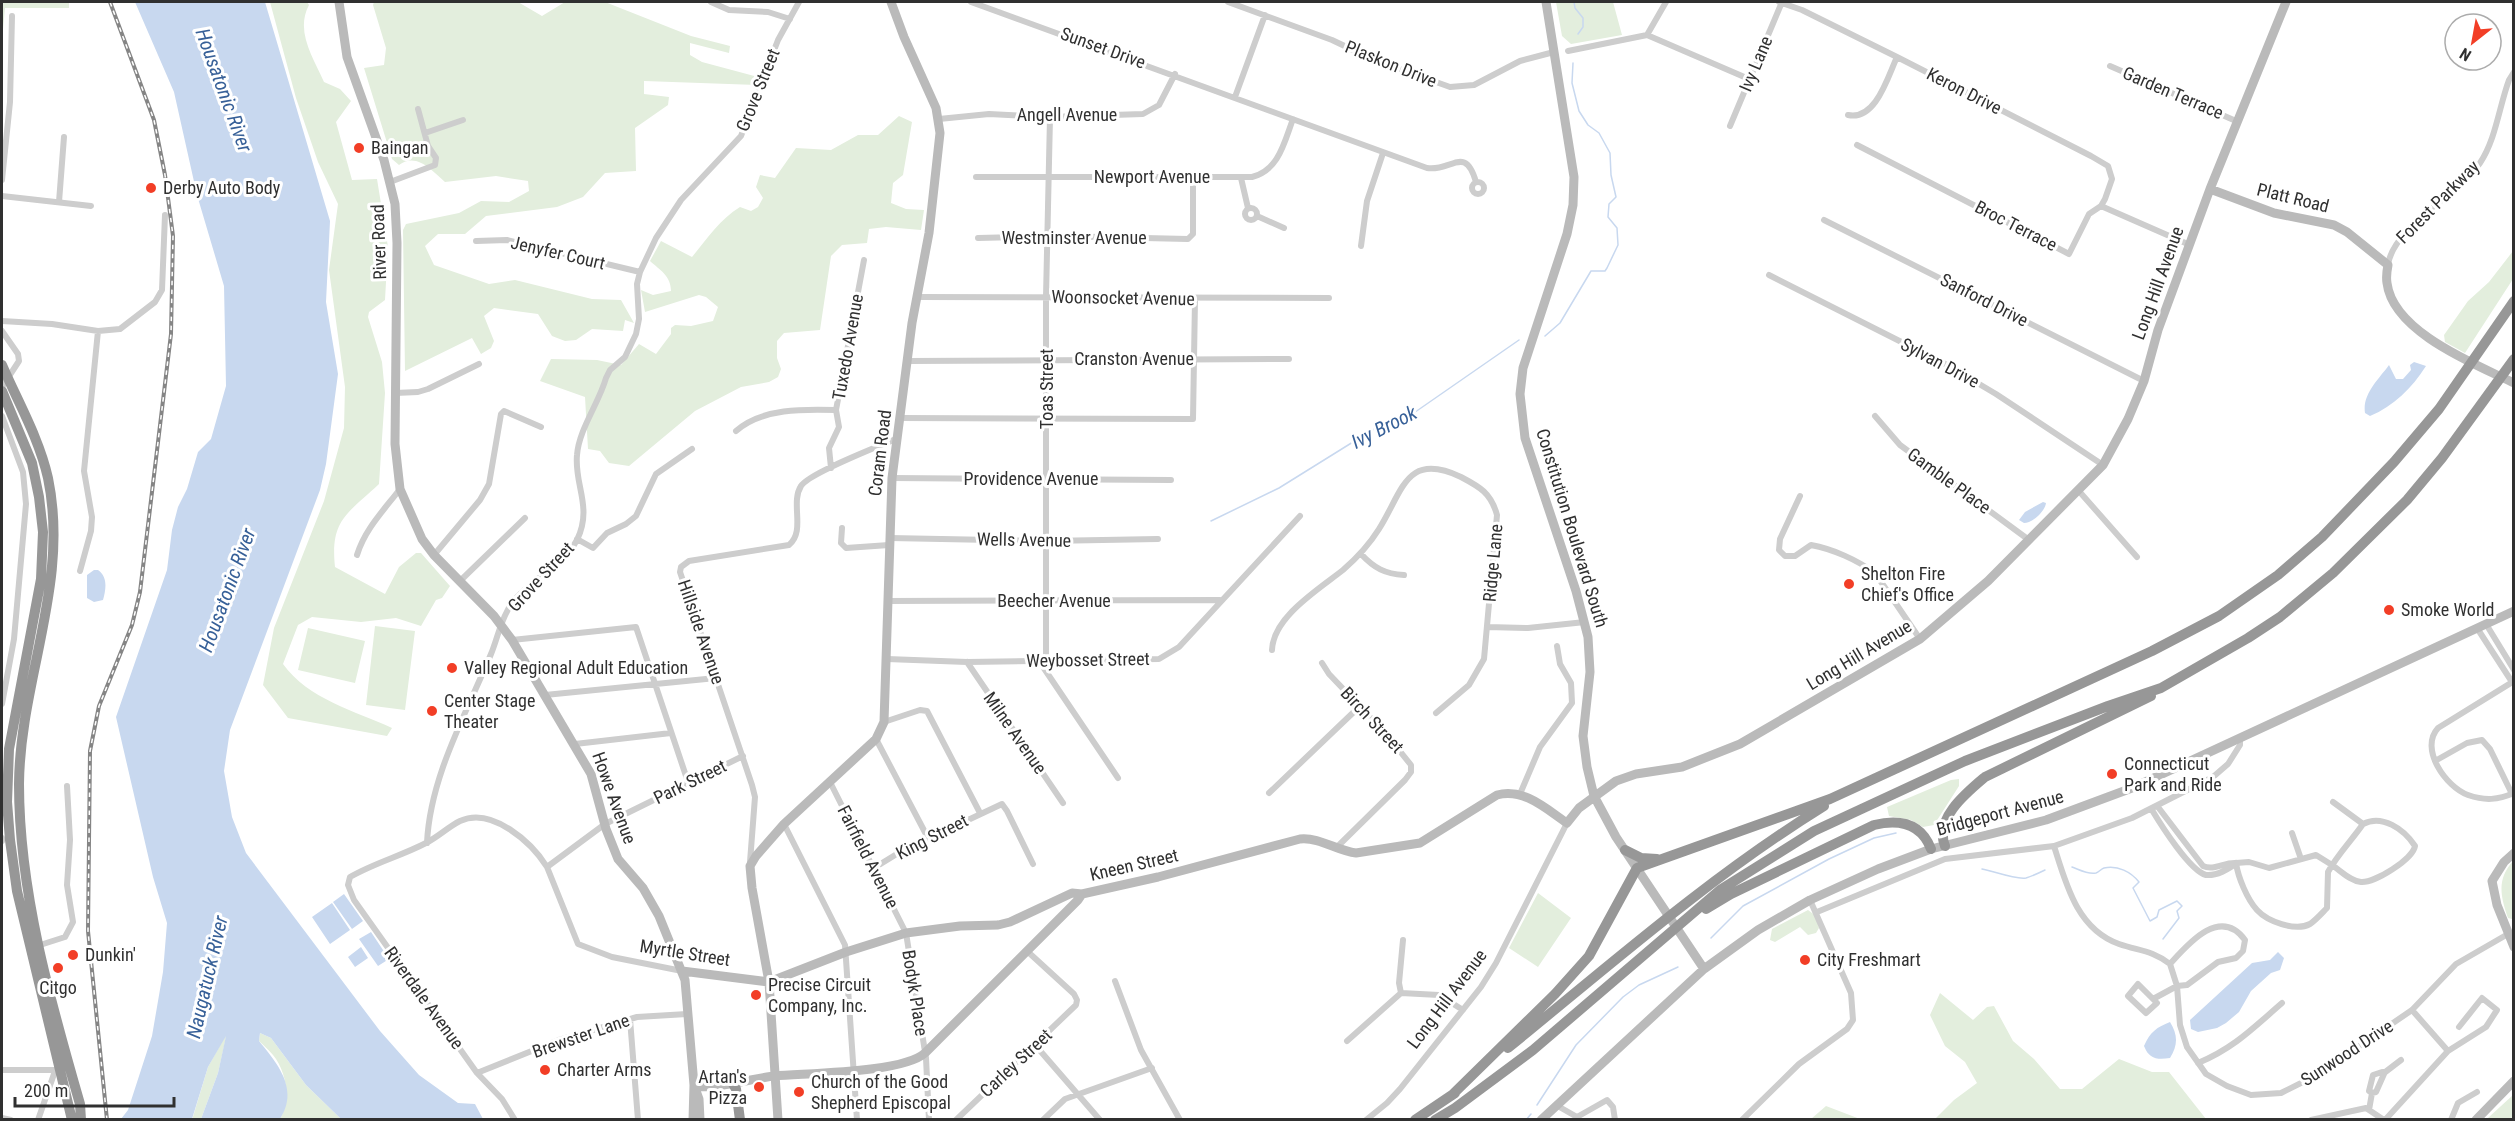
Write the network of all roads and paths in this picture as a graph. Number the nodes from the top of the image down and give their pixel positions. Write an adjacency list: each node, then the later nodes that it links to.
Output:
1 (339, 2): 40 (street, River Road)
2 (711, 2): 13 (street)
3 (799, 2): 13 (street, Grove Street)
4 (891, 2): 26 (street, Coram Road)
5 (971, 2): 20 (street, Sunset Drive)
6 (1228, 2): 11 (street, Plaskon Drive)
7 (1546, 2): 16 (street, Constitution Boulevard South)
8 (1666, 2): 14 (street)
9 (1781, 2): 17 (street, Keron Drive); 21 (street, Ivy Lane)
10 (2286, 2): 29 (street, Long Hill Avenue)
11 (1265, 15): 16 (street, Plaskon Drive); 22 (street)
12 (12, 16): 39 (street)
13 (790, 19): 57 (street, Grove Street)
14 (1647, 35): 15 (street); 21 (street)
15 (1568, 51)
16 (1554, 52): 115 (street, Constitution Boulevard South)
17 (1898, 57): 24 (street); 46 (street, Keron Drive)
18 (2110, 66): 29 (street, Garden Terrace)
19 (2514, 72): 56 (street, Forest Parkway)
20 (1175, 74): 22 (street, Sunset Drive); 25 (street, Angell Avenue)
21 (1749, 79): 30 (street, Ivy Lane)
22 (1234, 97): 27 (street, Sunset Drive)
23 (418, 109): 31 (street)
24 (1848, 115)
25 (1050, 117): 26 (street, Angell Avenue); 37 (street, Toas Street)
26 (939, 119): 59 (street, Coram Road)
27 (1293, 119): 34 (street, Sunset Drive); 38 (street, Newport Avenue)
28 (463, 120): 31 (street)
29 (2236, 121): 42 (street, Long Hill Avenue)
30 (1730, 126)
31 (425, 133): 40 (street)
32 (64, 137): 44 (street)
33 (1857, 145): 46 (street, Broc Terrace)
34 (1383, 153): 41 (street, Sunset Drive); 54 (street)
35 (1193, 176): 37 (street, Newport Avenue); 38 (street, Newport Avenue); 51 (street, Westminster Avenue)
36 (976, 177): 37 (street, Newport Avenue)
37 (1049, 177): 51 (street, Toas Street)
38 (1241, 178): 49 (street)
39 (2, 180)
40 (390, 182): 77 (street, River Road)
41 (1476, 182)
42 (2210, 189): 53 (street, Long Hill Avenue); 56 (street, Platt Road)
43 (2, 196): 44 (street)
44 (59, 202): 45 (street)
45 (91, 206)
46 (2101, 206): 53 (street)
47 (165, 215): 66 (street)
48 (1824, 220): 74 (street, Sanford Drive)
49 (1284, 228)
50 (978, 238): 51 (street, Westminster Avenue)
51 (1048, 238): 60 (street, Toas Street)
52 (476, 241): 57 (street, Jenyfer Court)
53 (2190, 245): 74 (street, Long Hill Avenue)
54 (1361, 246)
55 (864, 260): 78 (street, Tuxedo Avenue)
56 (2388, 265): 75 (street)
57 (640, 272): 99 (street, Grove Street)
58 (1769, 275): 88 (street, Sylvan Drive)
59 (918, 297): 60 (street, Woonsocket Avenue); 71 (street, Coram Road)
60 (1046, 297): 62 (street, Woonsocket Avenue); 67 (street, Toas Street)
61 (1329, 298): 62 (street, Woonsocket Avenue)
62 (1195, 299): 70 (street)
63 (2514, 300): 145 (highway)
64 (2, 321): 66 (street)
65 (2, 331): 76 (street)
66 (98, 331): 108 (street)
67 (1047, 359): 70 (street, Cranston Avenue); 71 (street, Cranston Avenue); 82 (street, Toas Street)
68 (1289, 359): 70 (street, Cranston Avenue)
69 (2514, 359): 133 (highway)
70 (1195, 360): 82 (street)
71 (908, 361): 81 (street, Coram Road)
72 (480, 364): 77 (street)
73 (2, 365): 76 (highway)
74 (2144, 381): 88 (street, Long Hill Avenue)
75 (2514, 383)
76 (4, 386): 164 (highway)
77 (395, 393): 93 (street, River Road)
78 (836, 410): 85 (street); 89 (street, Tuxedo Avenue)
79 (2, 416): 84 (street)
80 (1875, 416): 101 (street, Gamble Place)
81 (901, 418): 82 (street); 86 (street, Coram Road)
82 (1048, 420): 91 (street, Toas Street)
83 (541, 427): 106 (street)
84 (5, 430): 128 (street)
85 (736, 431)
86 (898, 438): 89 (street, Hillside Avenue); 90 (street, Coram Road)
87 (692, 449): 99 (street)
88 (2103, 465): 94 (street, Long Hill Avenue)
89 (831, 468): 130 (street, Hillside Avenue)
90 (892, 478): 91 (street, Providence Avenue); 102 (street, Coram Road)
91 (1048, 479): 92 (street, Providence Avenue); 103 (street, Toas Street)
92 (1171, 480)
93 (400, 489): 105 (street); 106 (street, Howe Avenue)
94 (2078, 490): 101 (street, Long Hill Avenue); 107 (street)
95 (1800, 496): 119 (street)
96 (1300, 516): 111 (street, Weybosset Street)
97 (525, 518): 110 (street)
98 (842, 528): 102 (street, Wells Avenue)
99 (577, 539): 116 (street, Grove Street)
100 (1158, 539): 103 (street, Wells Avenue)
101 (2029, 540): 119 (street, Long Hill Avenue)
102 (889, 541): 103 (street, Wells Avenue); 112 (street, Coram Road)
103 (1047, 542): 113 (street, Toas Street)
104 (1361, 554): 109 (street); 118 (street, Ridge Lane); 122 (street, Ridge Lane)
105 (357, 555)
106 (434, 555): 110 (street, Howe Avenue)
107 (2137, 557)
108 (81, 571)
109 (1404, 575)
110 (460, 581): 116 (street, Howe Avenue)
111 (1220, 600): 113 (street, Beecher Avenue); 125 (street, Weybosset Street)
112 (888, 601): 113 (street, Beecher Avenue); 123 (street, Coram Road)
113 (1048, 601): 125 (street, Toas Street)
114 (2514, 611): 117 (street, Bridgeport Avenue)
115 (1585, 622): 118 (street); 153 (street, Constitution Boulevard South)
116 (501, 626): 120 (street, Howe Avenue); 165 (street, Grove Street)
117 (2482, 626): 129 (street); 131 (street); 141 (street, Bridgeport Avenue)
118 (1487, 627): 137 (street, Ridge Lane)
119 (1920, 639): 153 (street, Long Hill Avenue)
120 (512, 640): 132 (street); 134 (street, Howe Avenue)
121 (1557, 646): 152 (street)
122 (1272, 650)
123 (886, 659): 126 (street, Weybosset Street); 138 (street, Coram Road)
124 (1039, 661): 125 (street, Weybosset Street); 126 (street, Weybosset Street); 146 (street)
125 (1046, 661)
126 (967, 662): 154 (street, Milne Avenue)
127 (1322, 663): 136 (street, Birch Street)
128 (4, 670): 135 (street)
129 (2514, 670)
130 (716, 678): 132 (street); 143 (street, Hillside Avenue)
131 (2513, 682): 144 (street)
132 (656, 684): 134 (street); 139 (street)
133 (2161, 688): 166 (highway); 186 (highway)
134 (545, 696): 142 (street, Howe Avenue)
135 (2, 704)
136 (1359, 707): 150 (street); 168 (street, Birch Street)
137 (1436, 713)
138 (884, 722): 140 (street, Coram Road); 157 (street)
139 (671, 733): 142 (street); 147 (street)
140 (876, 739): 148 (street, Coram Road); 163 (street)
141 (2240, 739): 156 (street); 166 (street, Bridgeport Avenue)
142 (575, 744): 159 (street, Howe Avenue)
143 (743, 756): 147 (street, Park Street); 177 (street, Hillside Avenue)
144 (2435, 761): 151 (street); 151 (street)
145 (1875, 777): 172 (highway); 226 (highway)
146 (1118, 778)
147 (688, 782): 159 (street, Park Street)
148 (830, 782): 160 (street, Coram Road); 179 (street, Fairfield Avenue)
149 (67, 786): 189 (street)
150 (1269, 793)
151 (2513, 793)
152 (1520, 794): 158 (street); 168 (street, Kneen Street)
153 (1594, 796): 158 (street, Long Hill Avenue); 170 (street, Constitution Boulevard South)
154 (1063, 802)
155 (2333, 802): 161 (street)
156 (2155, 808): 167 (street); 174 (street)
157 (980, 813): 163 (street, King Street); 175 (street, King Street)
158 (1567, 823): 202 (street, Long Hill Avenue)
159 (605, 824): 178 (street, Park Street); 195 (street, Howe Avenue)
160 (783, 824): 177 (street, Coram Road); 192 (street)
161 (2363, 824): 176 (street); 176 (street)
162 (2292, 833): 173 (street)
163 (928, 838): 179 (street, King Street)
164 (7, 840): 189 (highway)
165 (427, 843): 178 (street, Myrtle Street); 181 (street, Myrtle Street)
166 (1945, 846): 169 (street, Bridgeport Avenue)
167 (2054, 846): 184 (street); 194 (street)
168 (1336, 848): 182 (street, Kneen Street)
169 (1931, 849): 183 (street, Bridgeport Avenue); 186 (highway)
170 (1625, 850): 172 (highway); 180 (street, Constitution Boulevard South)
171 (2514, 853): 187 (street)
172 (1661, 859): 180 (highway)
173 (2301, 859): 174 (street); 176 (street)
174 (2236, 862): 176 (street)
175 (1033, 864)
176 (2332, 865)
177 (750, 866): 197 (street)
178 (547, 867): 195 (street, Myrtle Street)
179 (874, 868): 185 (street, Fairfield Avenue)
180 (1637, 868): 193 (street, Constitution Boulevard South); 226 (highway)
181 (355, 874): 217 (street, Riverdale Avenue)
182 (1082, 894): 185 (street, Myrtle Street); 191 (street, Kneen Street)
183 (1810, 900): 184 (street); 193 (street, Bridgeport Avenue)
184 (1817, 912): 252 (street)
185 (906, 933): 192 (street, Myrtle Street); 210 (street, Bodyk Place)
186 (1671, 933): 249 (highway)
187 (2508, 934): 190 (street); 203 (street, Sunwood Drive)
188 (1403, 940): 199 (street)
189 (35, 947): 215 (highway)
190 (2514, 947)
191 (1028, 951): 208 (street, Carley Street); 210 (street, Kneen Street)
192 (846, 952): 197 (street, Myrtle Street); 216 (street)
193 (1702, 964): 227 (street, Bridgeport Avenue)
194 (2170, 964): 198 (street, Sunwood Drive); 198 (street)
195 (682, 971): 197 (street, Myrtle Street); 204 (street, Howe Avenue)
196 (1115, 981): 213 (street)
197 (769, 982): 219 (street)
198 (2177, 986): 200 (street); 212 (street, Sunwood Drive)
199 (1401, 993): 202 (street); 207 (street)
200 (2153, 999): 200 (street)
201 (2282, 1003): 212 (street)
202 (1463, 1010): 247 (street, Long Hill Avenue)
203 (2412, 1010): 209 (street); 212 (street, Sunwood Drive)
204 (687, 1014): 205 (street, Brewster Lane); 222 (street, Howe Avenue)
205 (630, 1020): 217 (street, Brewster Lane); 235 (street)
206 (2459, 1027): 209 (street)
207 (1347, 1041)
208 (1036, 1046): 224 (street); 243 (street, Carley Street)
209 (2448, 1051): 254 (street)
210 (925, 1053): 216 (street, Kneen Street); 242 (street, Bodyk Place)
211 (2401, 1060): 218 (street)
212 (2198, 1063)
213 (1152, 1068): 224 (street); 246 (street)
214 (2, 1070): 215 (street)
215 (62, 1070): 231 (street); 232 (highway); 233 (highway)
216 (853, 1070): 219 (street, Kneen Street); 241 (street)
217 (477, 1072): 234 (street, Riverdale Avenue)
218 (2384, 1073): 225 (street); 225 (street)
219 (774, 1076): 221 (street, Kneen Street); 240 (street)
220 (2514, 1081): 256 (street)
221 (732, 1082): 222 (street, Kneen Street); 238 (highway); 239 (highway)
222 (694, 1085): 236 (street, Howe Avenue); 237 (street, Howe Avenue)
223 (2477, 1092): 255 (street)
224 (1079, 1093): 244 (street); 245 (street)
225 (2372, 1093): 228 (street)
226 (1451, 1096): 248 (highway)
227 (1556, 1105): 250 (street, Bridgeport Avenue); 251 (street)
228 (2369, 1110): 253 (street); 254 (street)
229 (2, 1118): 230 (street)
230 (10, 1119)
231 (38, 1119)
232 (72, 1119)
233 (81, 1119)
234 (515, 1119)
235 (638, 1119)
236 (693, 1119)
237 (700, 1119)
238 (732, 1119)
239 (740, 1119)
240 (778, 1119)
241 (857, 1119)
242 (929, 1119)
243 (956, 1119)
244 (1043, 1119)
245 (1100, 1119)
246 (1180, 1119)
247 (1366, 1119)
248 (1415, 1119)
249 (1435, 1119)
250 (1541, 1119)
251 (1615, 1119)
252 (1742, 1119)
253 (2311, 1119)
254 (2385, 1119)
255 (2451, 1119)
256 (2476, 1119)

